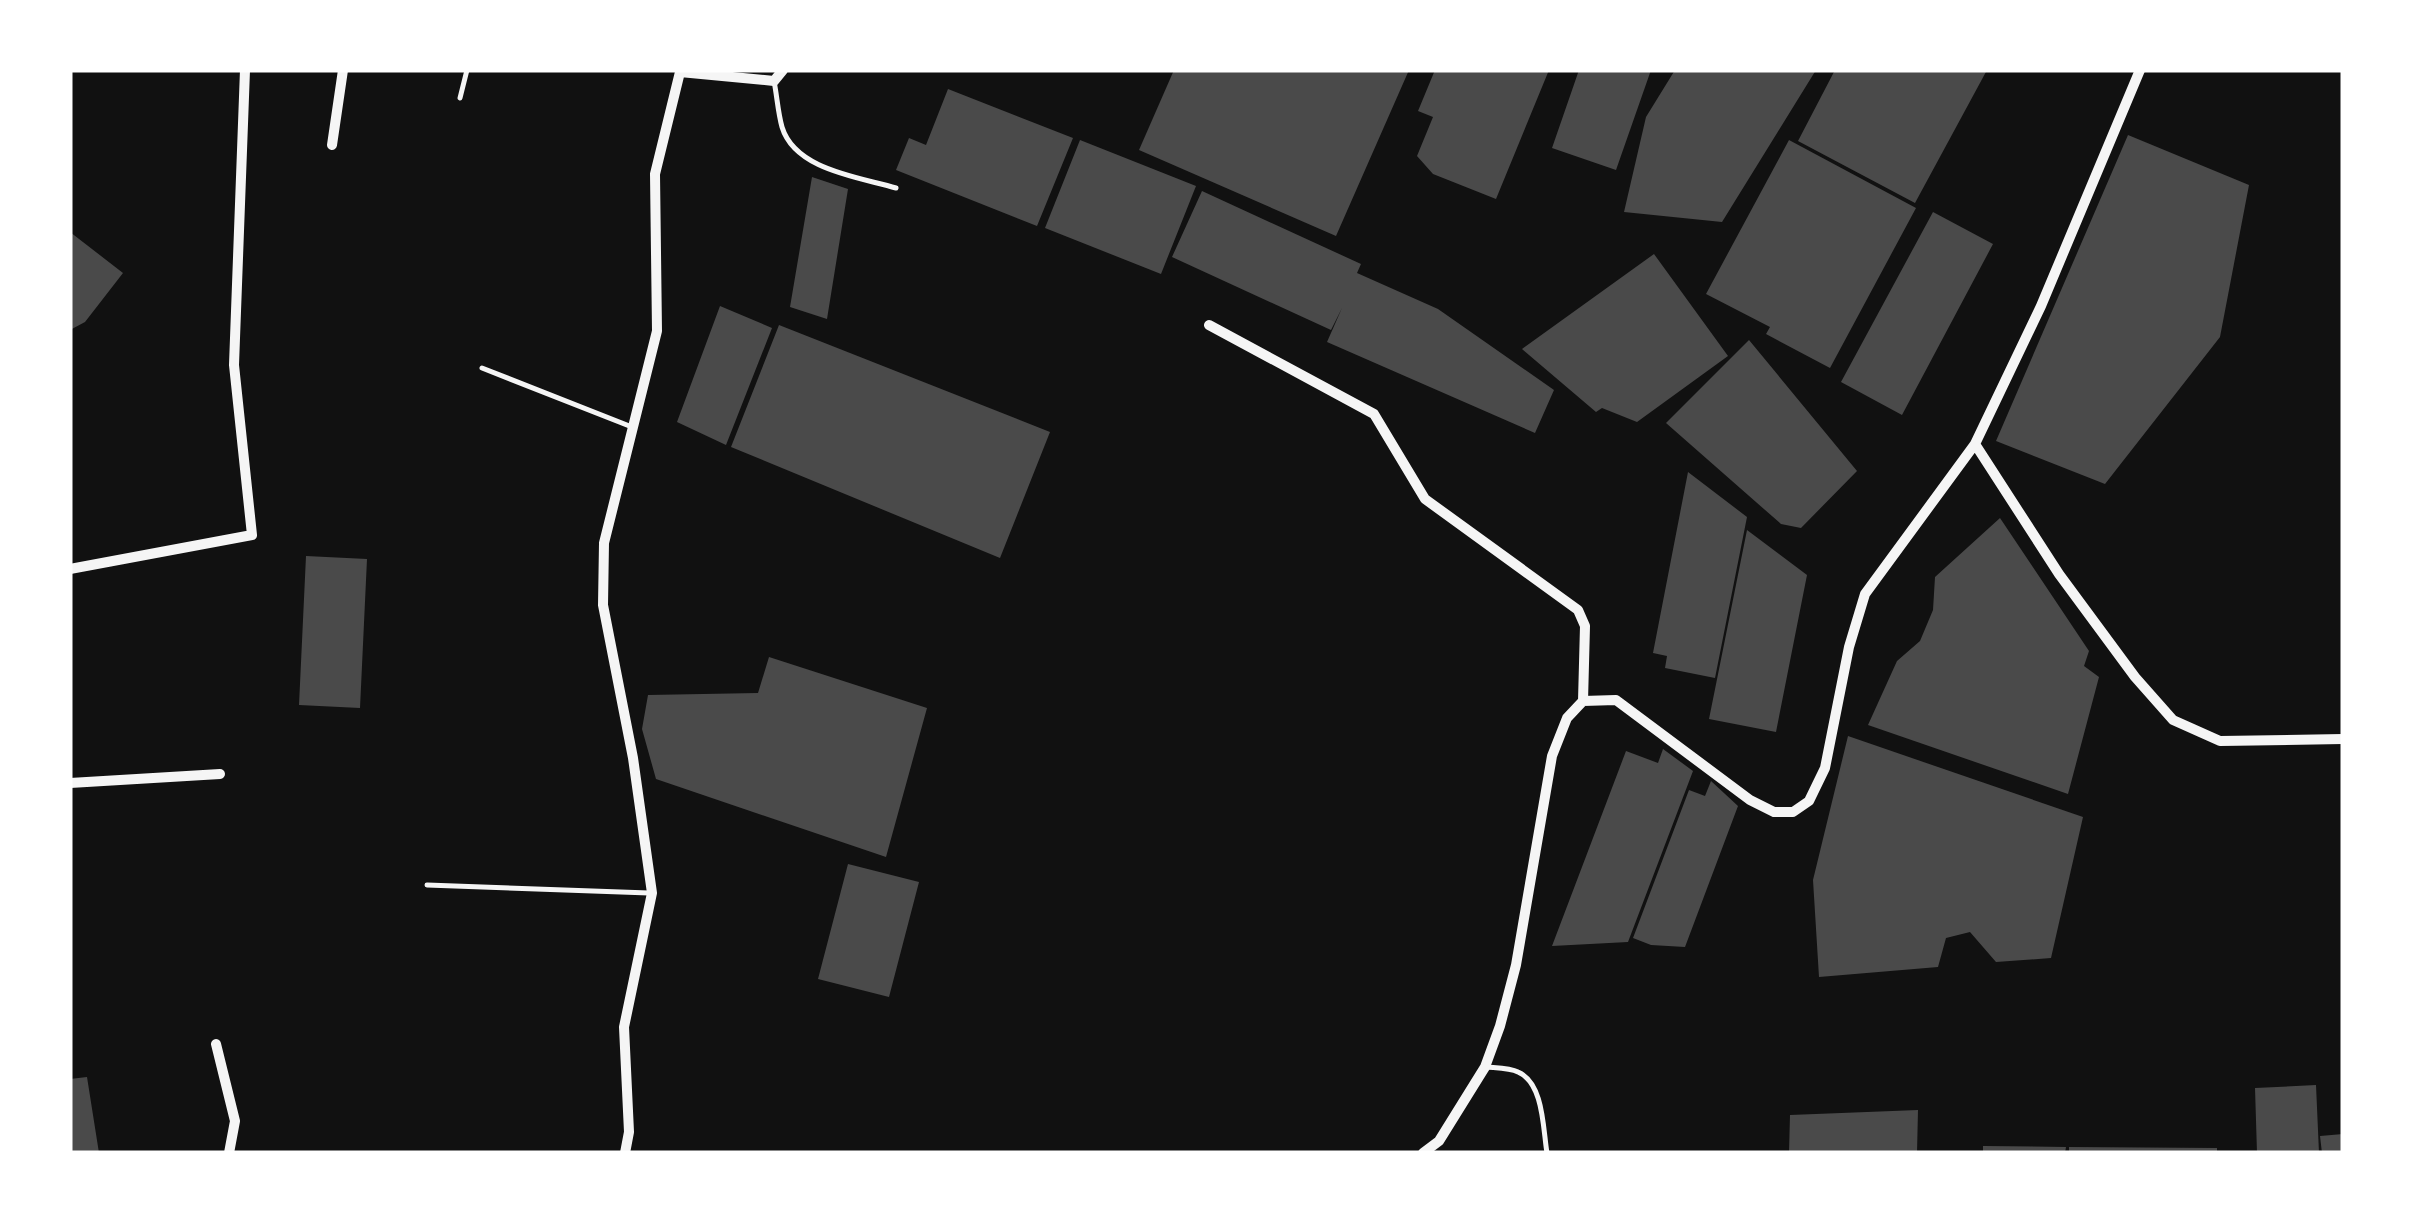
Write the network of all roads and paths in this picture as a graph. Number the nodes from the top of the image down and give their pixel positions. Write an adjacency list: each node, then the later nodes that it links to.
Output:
1 (245, 70): 15 (street)
2 (342, 70): 9 (street)
3 (468, 70): 8 (lane)
4 (783, 70): 7 (street)
5 (2140, 70): 14 (street)
6 (678, 71): 7 (street); 13 (street)
7 (774, 81): 10 (lane)
8 (460, 98)
9 (332, 145)
10 (896, 188)
11 (1209, 325): 16 (street)
12 (482, 368): 13 (lane)
13 (633, 427): 21 (street)
14 (1976, 444): 16 (street); 17 (street)
15 (70, 569)
16 (1583, 700): 23 (street)
17 (2343, 738)
18 (220, 774): 19 (street)
19 (70, 783)
20 (427, 885): 21 (lane)
21 (652, 893): 25 (street)
22 (216, 1044): 24 (street)
23 (1485, 1067): 26 (street); 27 (lane)
24 (228, 1153)
25 (625, 1153)
26 (1424, 1153)
27 (1548, 1153)

